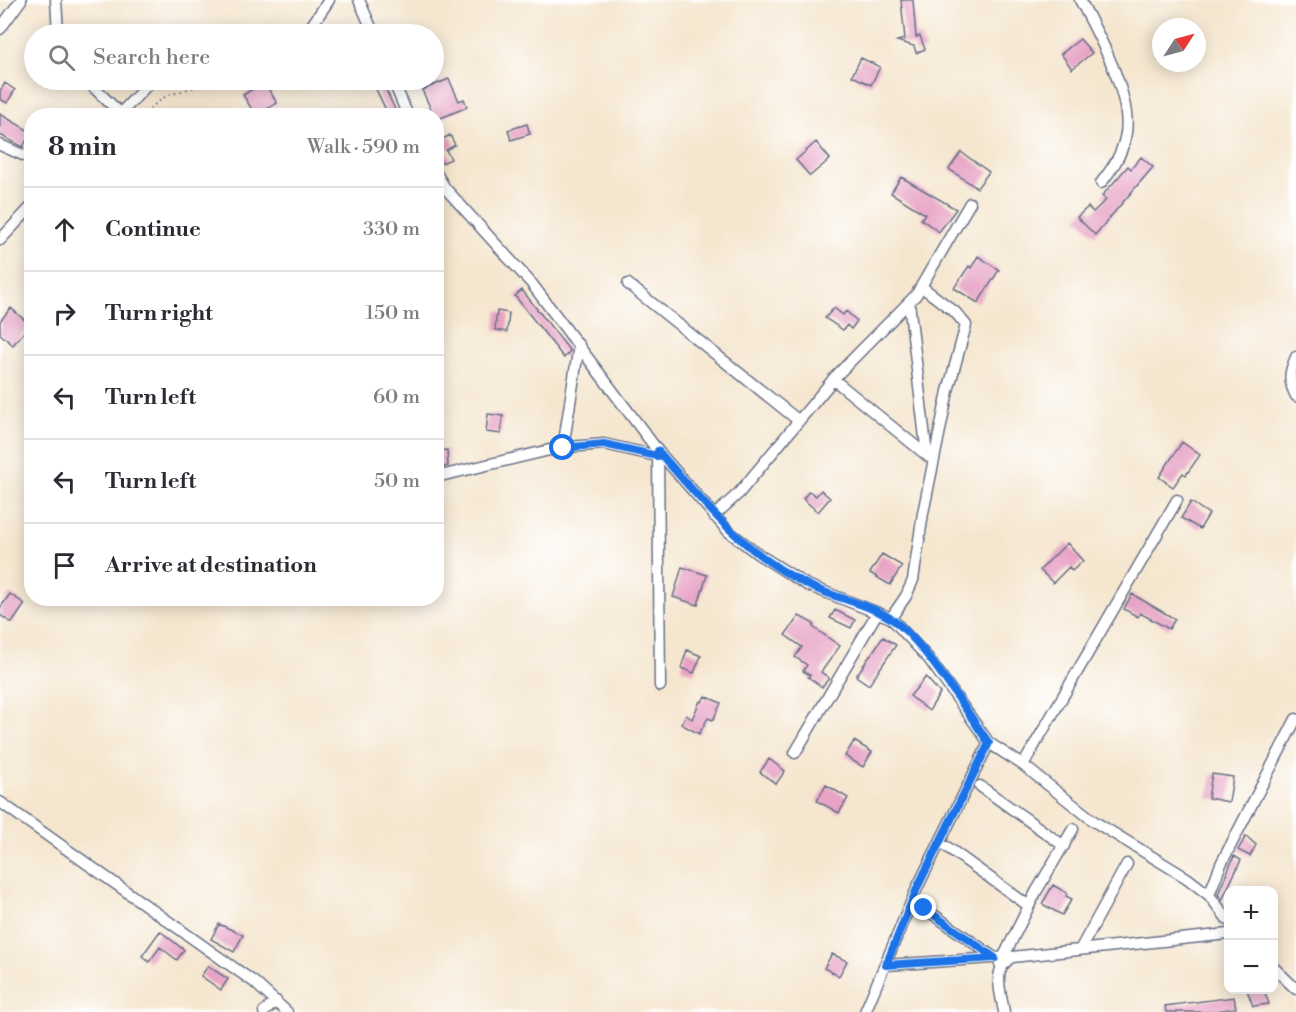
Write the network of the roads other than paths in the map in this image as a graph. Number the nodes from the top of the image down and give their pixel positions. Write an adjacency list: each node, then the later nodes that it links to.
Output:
1 (21, 0): 9 (street)
2 (56, 0): 6 (street)
3 (329, 0): 7 (street)
4 (359, 0): 8 (street)
5 (1080, 0): 18 (street)
6 (57, 24)
7 (313, 24)
8 (370, 24)
9 (0, 28)
10 (96, 90): 13 (street)
11 (142, 90): 14 (street)
12 (397, 90): 15 (street)
13 (113, 108)
14 (125, 108)
15 (405, 108)
16 (0, 145): 17 (street)
17 (24, 156)
18 (1101, 183)
19 (444, 185): 26 (street)
20 (970, 203): 24 (street)
21 (24, 214): 22 (street)
22 (0, 240)
23 (628, 284): 30 (street)
24 (922, 287): 25 (street); 33 (street)
25 (909, 302): 28 (street); 33 (street)
26 (579, 345): 31 (street); 32 (street)
27 (1296, 357): 29 (street)
28 (833, 379): 30 (street); 33 (street)
29 (1296, 396)
30 (799, 421): 36 (street)
31 (563, 448): 32 (street); 34 (street)
32 (658, 453): 36 (street); 39 (street)
33 (930, 458): 38 (street)
34 (444, 475)
35 (1177, 500): 43 (street)
36 (714, 516): 37 (street)
37 (877, 613): 38 (street); 42 (street)
38 (891, 618): 41 (street)
39 (660, 686)
40 (1296, 719): 50 (street)
41 (989, 743): 43 (street); 57 (street)
42 (795, 753)
43 (1023, 765): 50 (street)
44 (980, 786): 47 (street)
45 (0, 802): 60 (street)
46 (1073, 829): 47 (street)
47 (1064, 846): 51 (street)
48 (947, 847): 51 (street)
49 (1127, 864): 55 (street)
50 (1209, 895): 53 (street)
51 (1029, 906): 56 (street)
52 (924, 908): 56 (street)
53 (1224, 915)
54 (1224, 934): 55 (street)
55 (1081, 948): 56 (street)
56 (1002, 960): 57 (street); 64 (street)
57 (886, 965): 63 (street)
58 (1278, 972): 59 (street)
59 (1296, 989)
60 (276, 1001): 61 (street); 62 (street)
61 (264, 1012)
62 (287, 1012)
63 (865, 1012)
64 (1004, 1012)

